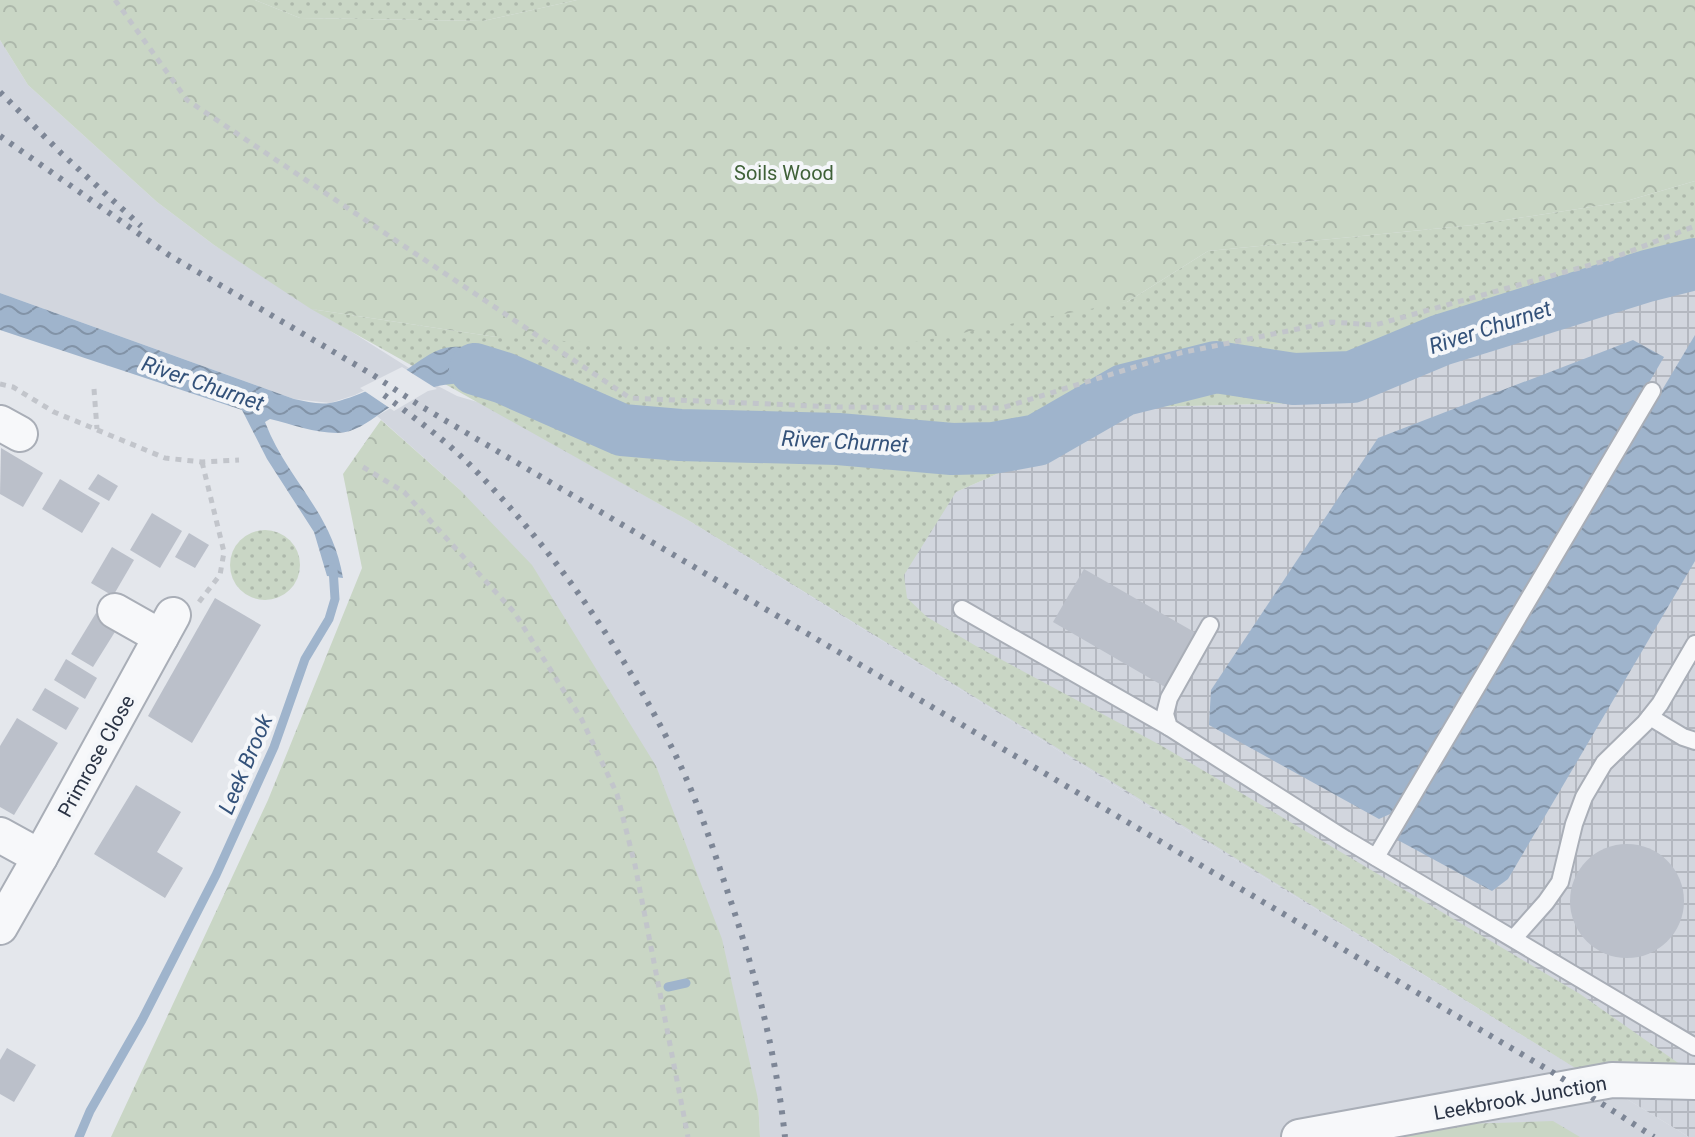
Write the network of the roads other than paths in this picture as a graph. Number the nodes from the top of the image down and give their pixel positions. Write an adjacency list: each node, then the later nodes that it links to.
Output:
1 (1652, 391): 11 (lane)
2 (962, 609): 7 (lane)
3 (115, 611): 10 (street, Primrose Close)
4 (1210, 625): 7 (lane)
5 (1695, 644): 6 (lane)
6 (1650, 717): 8 (lane); 13 (lane)
7 (1169, 727): 11 (lane)
8 (1695, 741)
9 (0, 835): 10 (street)
10 (40, 857): 12 (street, Primrose Close)
11 (1376, 857): 13 (lane)
12 (0, 927)
13 (1514, 938): 14 (lane)
14 (1695, 1047)
15 (1695, 1082): 16 (street, Leekbrook Junction)
16 (1299, 1137)

